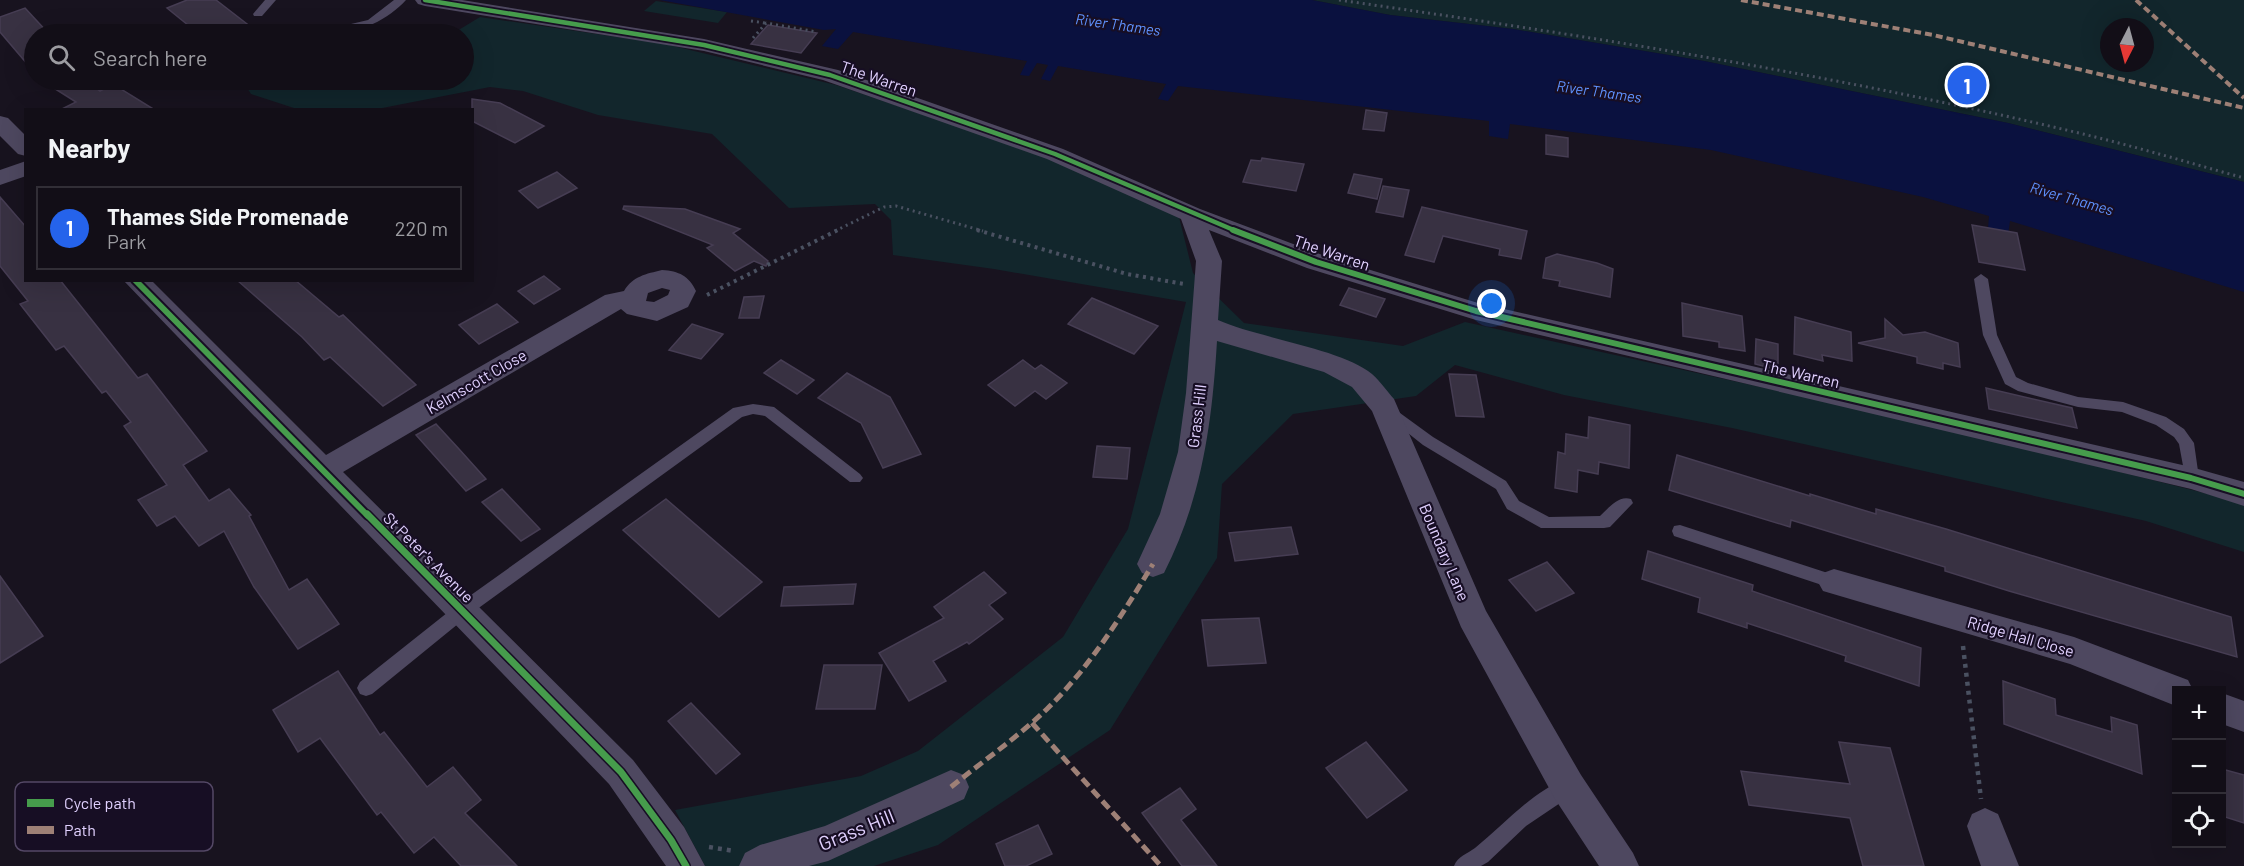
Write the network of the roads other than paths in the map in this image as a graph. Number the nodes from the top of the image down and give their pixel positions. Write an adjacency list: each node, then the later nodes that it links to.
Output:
1 (271, 0): 4 (lane)
2 (401, 0): 5 (lane)
3 (425, 0): 10 (street, The Warren)
4 (258, 14)
5 (364, 24)
6 (0, 123): 7 (street)
7 (24, 147)
8 (24, 169): 9 (street)
9 (0, 178)
10 (1191, 214): 11 (street, The Warren); 12 (street, Grass Hill)
11 (1254, 238): 12 (street); 20 (street, The Warren)
12 (1209, 261): 16 (street, Grass Hill)
13 (1981, 279): 20 (lane)
14 (141, 282): 18 (street, St Peter's Avenue)
15 (682, 296): 18 (street, Kelmscott Close)
16 (1204, 325): 17 (street, Boundary Lane); 24 (street, Grass Hill)
17 (1384, 406): 22 (lane); 32 (street, Boundary Lane)
18 (323, 470): 26 (street, St Peter's Avenue)
19 (855, 478): 26 (lane)
20 (2191, 478): 21 (street, The Warren)
21 (2244, 494)
22 (1625, 503)
23 (1680, 531): 25 (lane, Ridge Hall Close)
24 (1153, 564)
25 (1853, 582): 28 (street, Ridge Hall Close)
26 (462, 610): 27 (lane); 35 (street, St Peter's Avenue)
27 (366, 688)
28 (2172, 689)
29 (2226, 710): 30 (street)
30 (2244, 717)
31 (951, 787): 34 (street, Grass Hill)
32 (1568, 787): 36 (lane); 37 (street, Boundary Lane)
33 (1985, 826): 38 (street)
34 (766, 862)
35 (686, 866)
36 (1464, 866)
37 (1620, 866)
38 (2000, 866)

